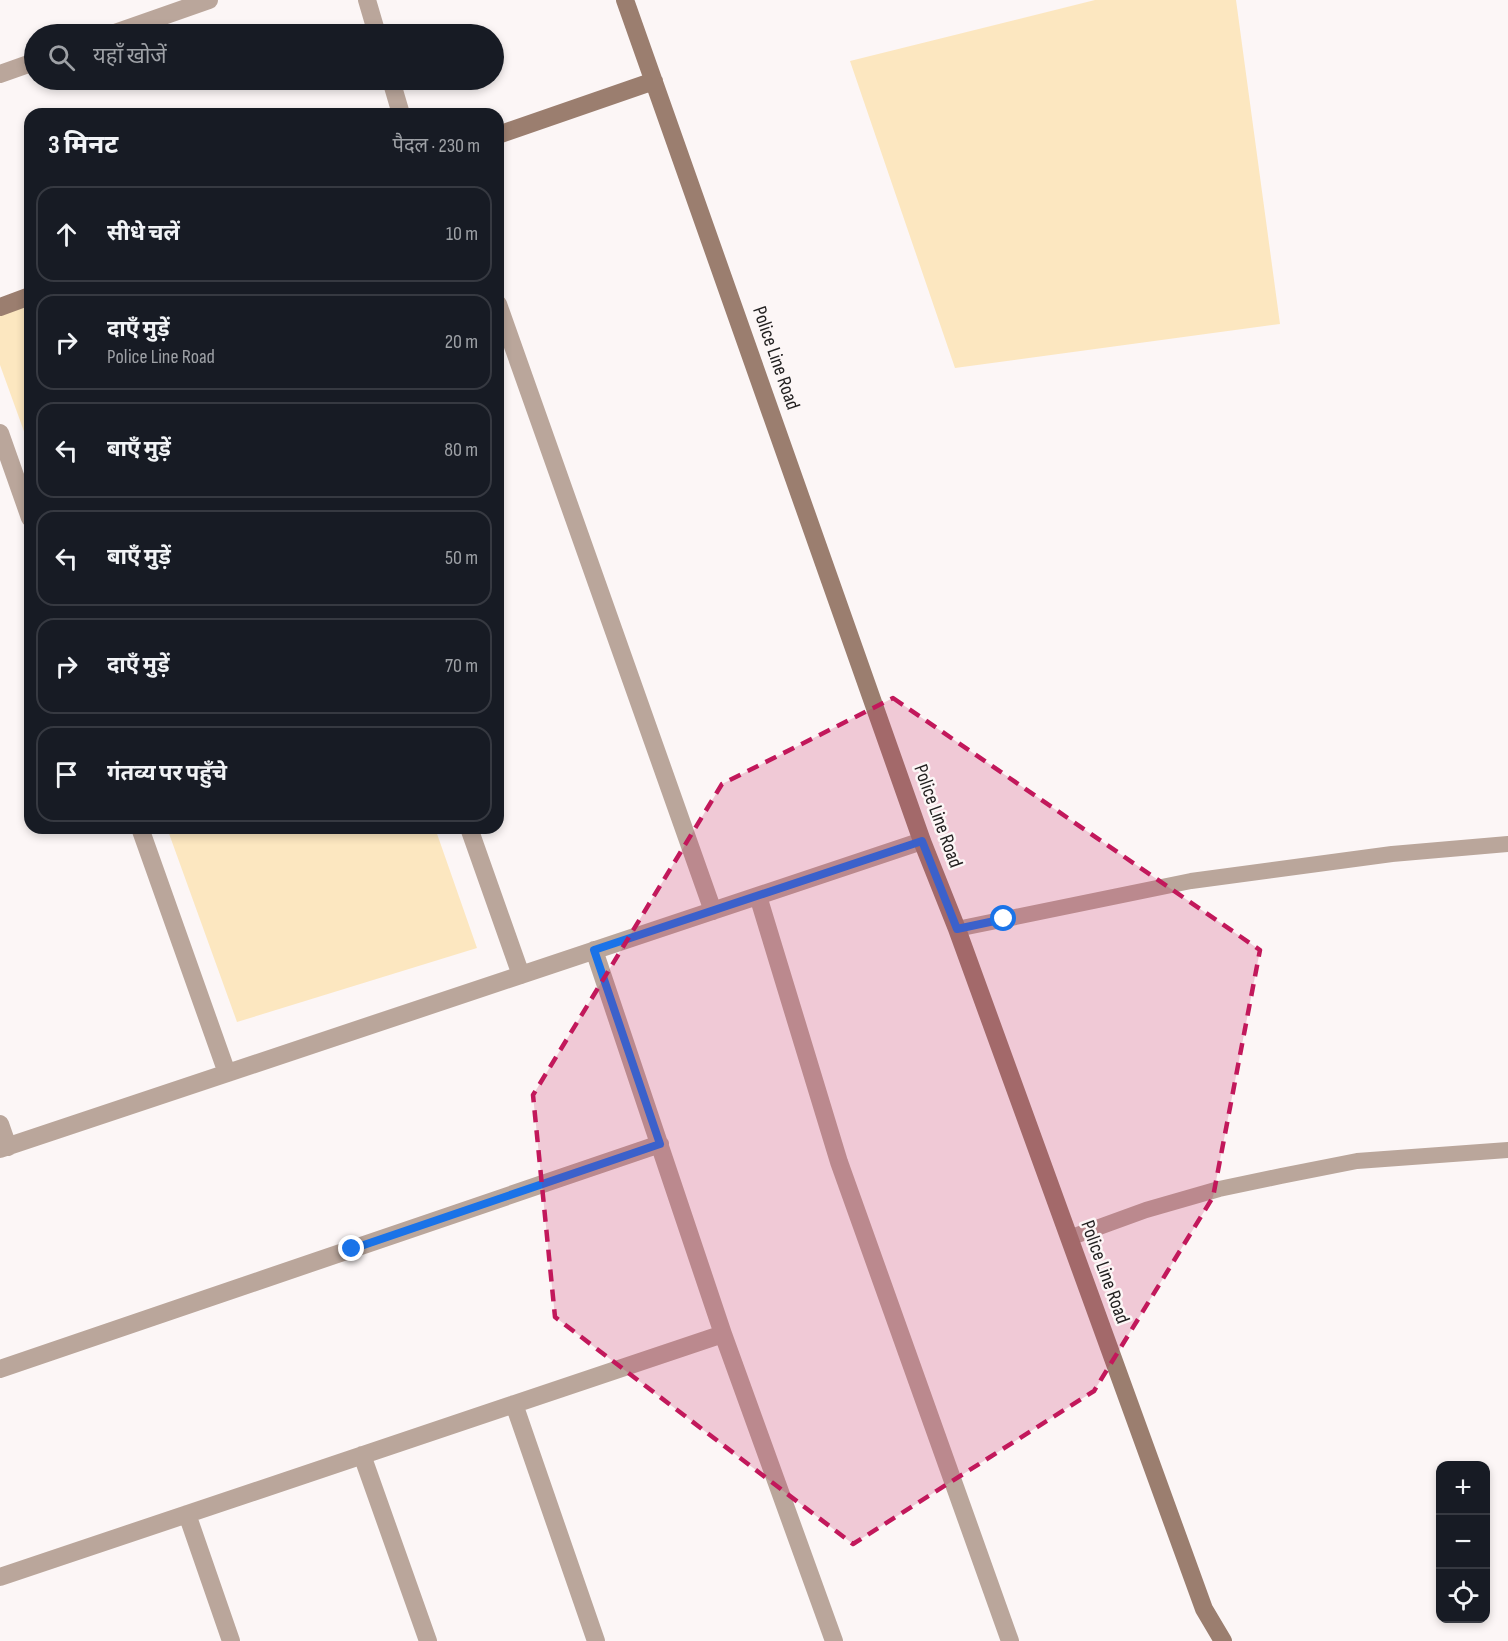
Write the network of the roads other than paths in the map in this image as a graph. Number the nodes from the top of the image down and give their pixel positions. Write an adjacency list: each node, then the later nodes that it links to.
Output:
1 (209, 0): 4 (street)
2 (367, 0): 5 (street)
3 (625, 0): 8 (main road, Police Line Road)
4 (141, 24)
5 (374, 24)
6 (24, 66): 7 (street)
7 (0, 74)
8 (654, 81): 11 (main road); 19 (main road, Police Line Road)
9 (394, 90): 10 (street)
10 (399, 108)
11 (504, 133)
12 (24, 299): 13 (main road)
13 (0, 307)
14 (504, 321): 22 (street)
15 (0, 433): 16 (street)
16 (24, 501)
17 (142, 834): 26 (street)
18 (471, 834): 25 (street)
19 (922, 841): 21 (street); 23 (main road, Police Line Road)
20 (1508, 844): 23 (lane)
21 (758, 896): 22 (street); 42 (street)
22 (713, 911): 24 (street)
23 (957, 929): 31 (main road, Police Line Road)
24 (594, 950): 25 (street); 28 (street)
25 (521, 975): 26 (street)
26 (227, 1073): 29 (street)
27 (0, 1124): 29 (street)
28 (660, 1144): 32 (street); 33 (street)
29 (4, 1148)
30 (1508, 1150): 31 (lane)
31 (1069, 1238): 43 (main road, Police Line Road)
32 (723, 1334): 34 (street); 41 (street)
33 (0, 1369)
34 (514, 1404): 35 (street); 40 (street)
35 (362, 1455): 36 (street); 39 (street)
36 (187, 1514): 37 (street); 38 (street)
37 (0, 1577)
38 (231, 1641)
39 (428, 1641)
40 (596, 1641)
41 (834, 1641)
42 (1010, 1641)
43 (1223, 1641)

